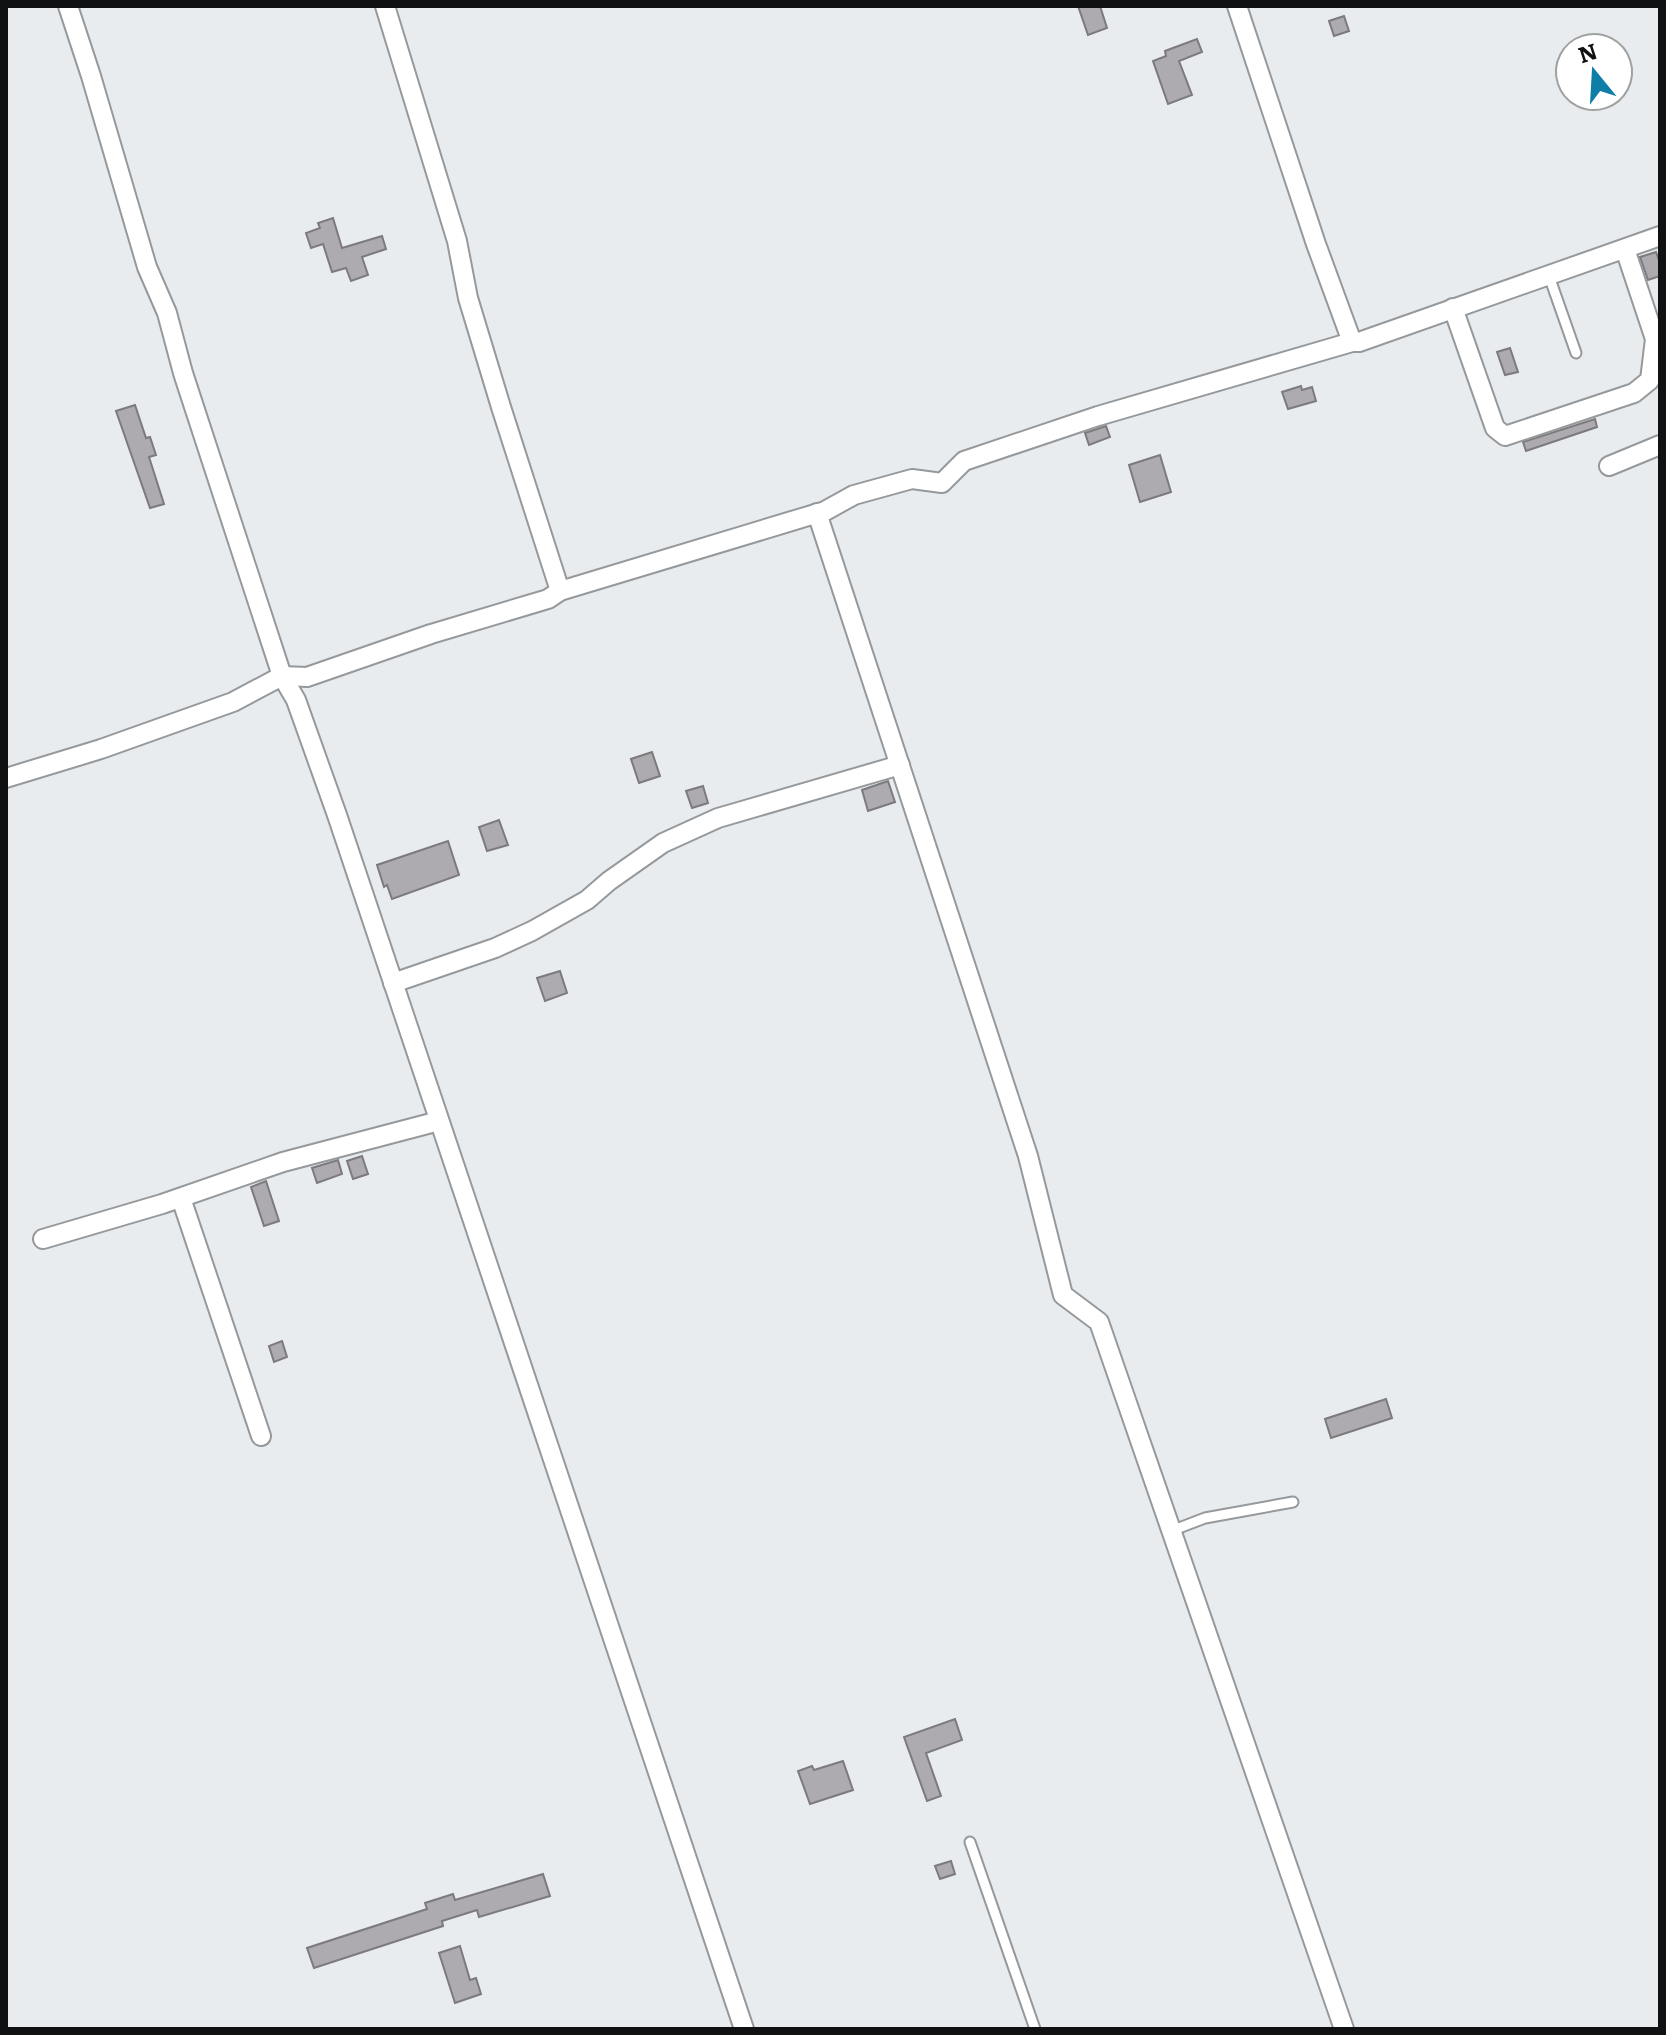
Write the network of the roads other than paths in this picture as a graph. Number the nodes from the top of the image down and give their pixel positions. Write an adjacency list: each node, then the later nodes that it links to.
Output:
1 (68, 6): 14 (street)
2 (385, 6): 13 (street)
3 (1237, 6): 8 (street)
4 (1660, 236): 5 (street)
5 (1625, 249): 6 (street); 7 (street)
6 (1549, 276): 7 (street); 9 (lane)
7 (1453, 308): 8 (street)
8 (1352, 342): 12 (street)
9 (1576, 353)
10 (1660, 445): 11 (street)
11 (1609, 466)
12 (817, 513): 13 (street); 15 (street)
13 (560, 591): 14 (street)
14 (282, 676): 16 (street); 17 (street)
15 (900, 765): 17 (street); 23 (street)
16 (6, 778)
17 (393, 983): 18 (street)
18 (439, 1121): 19 (street); 25 (street)
19 (181, 1198): 20 (street); 21 (street)
20 (43, 1239)
21 (261, 1436)
22 (1293, 1502): 23 (lane)
23 (1171, 1531): 27 (street)
24 (970, 1842): 26 (lane)
25 (744, 2029)
26 (1035, 2029)
27 (1344, 2029)

